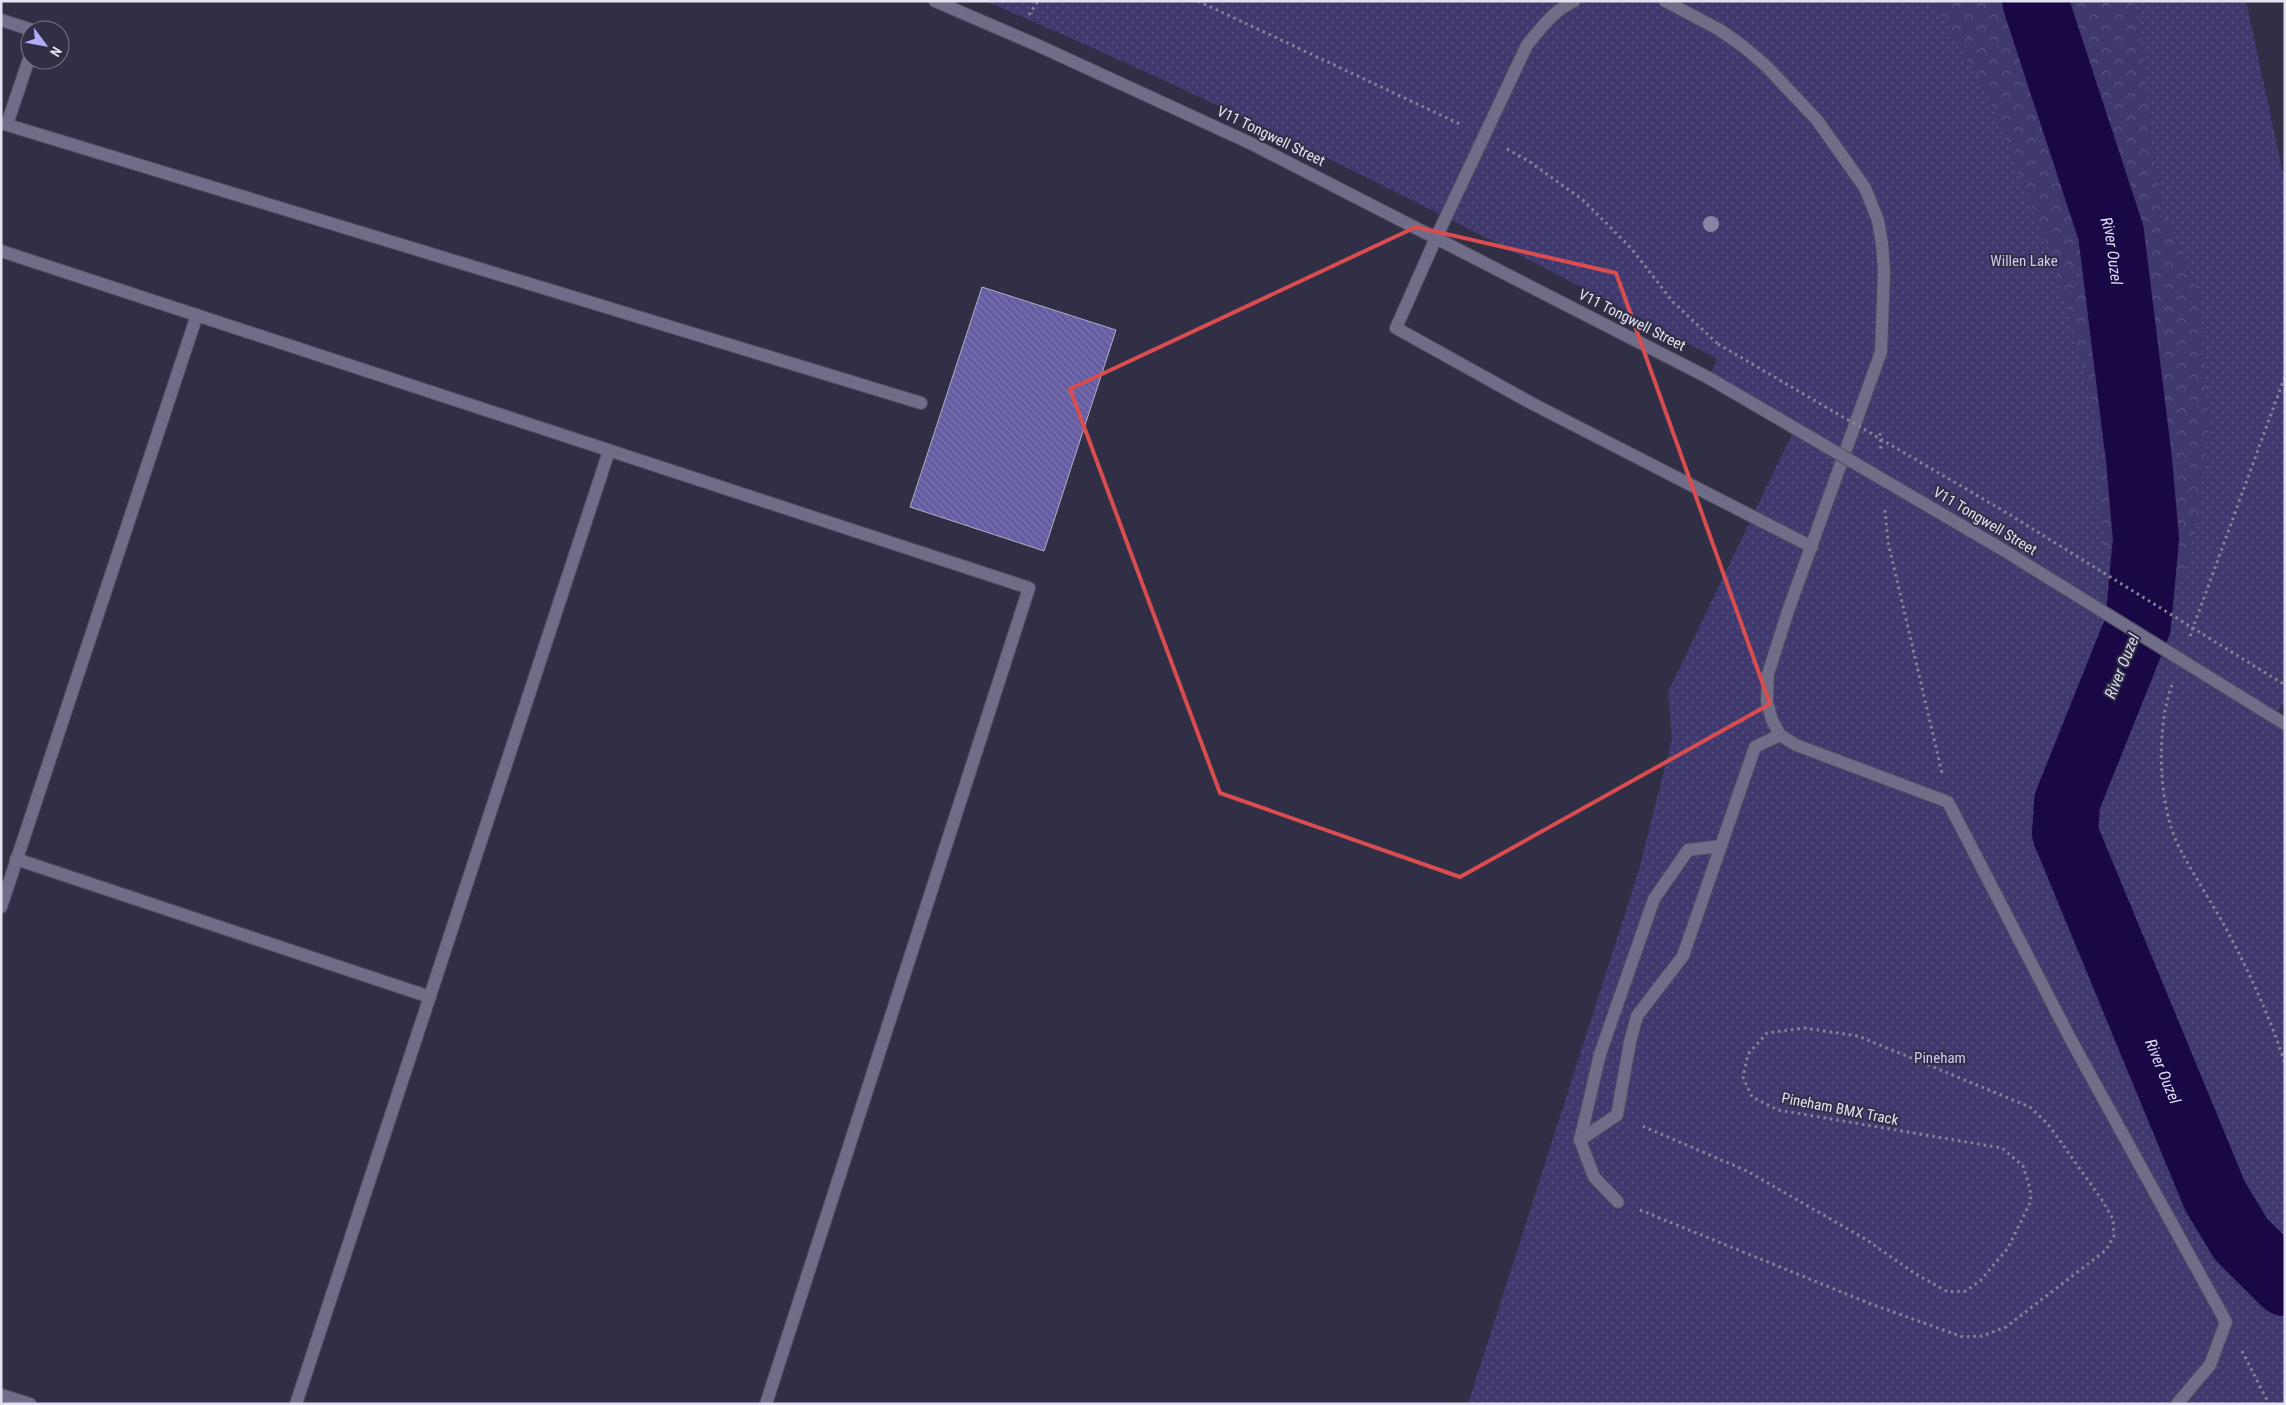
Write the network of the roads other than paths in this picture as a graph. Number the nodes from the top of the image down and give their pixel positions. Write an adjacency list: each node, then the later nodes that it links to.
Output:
1 (935, 1): 8 (street, V11 Tongwell Street)
2 (1574, 1): 8 (street)
3 (1664, 1): 13 (street)
4 (1, 20): 5 (street)
5 (20, 26)
6 (25, 70): 7 (street)
7 (4, 123): 11 (street)
8 (1436, 238): 13 (street); 14 (street, V11 Tongwell Street, bridge)
9 (1, 251): 10 (street)
10 (197, 315): 12 (street); 17 (street)
11 (921, 403)
12 (609, 450): 19 (street); 25 (street)
13 (1812, 547): 15 (street)
14 (2285, 724)
15 (1780, 735): 16 (street); 26 (street)
16 (1721, 846): 20 (street); 20 (street)
17 (16, 859): 18 (street); 19 (street)
18 (1, 907)
19 (430, 998): 24 (street)
20 (1580, 1140): 21 (street)
21 (1618, 1202)
22 (1, 1395): 23 (street)
23 (30, 1404)
24 (296, 1404)
25 (766, 1404)
26 (2177, 1404)

